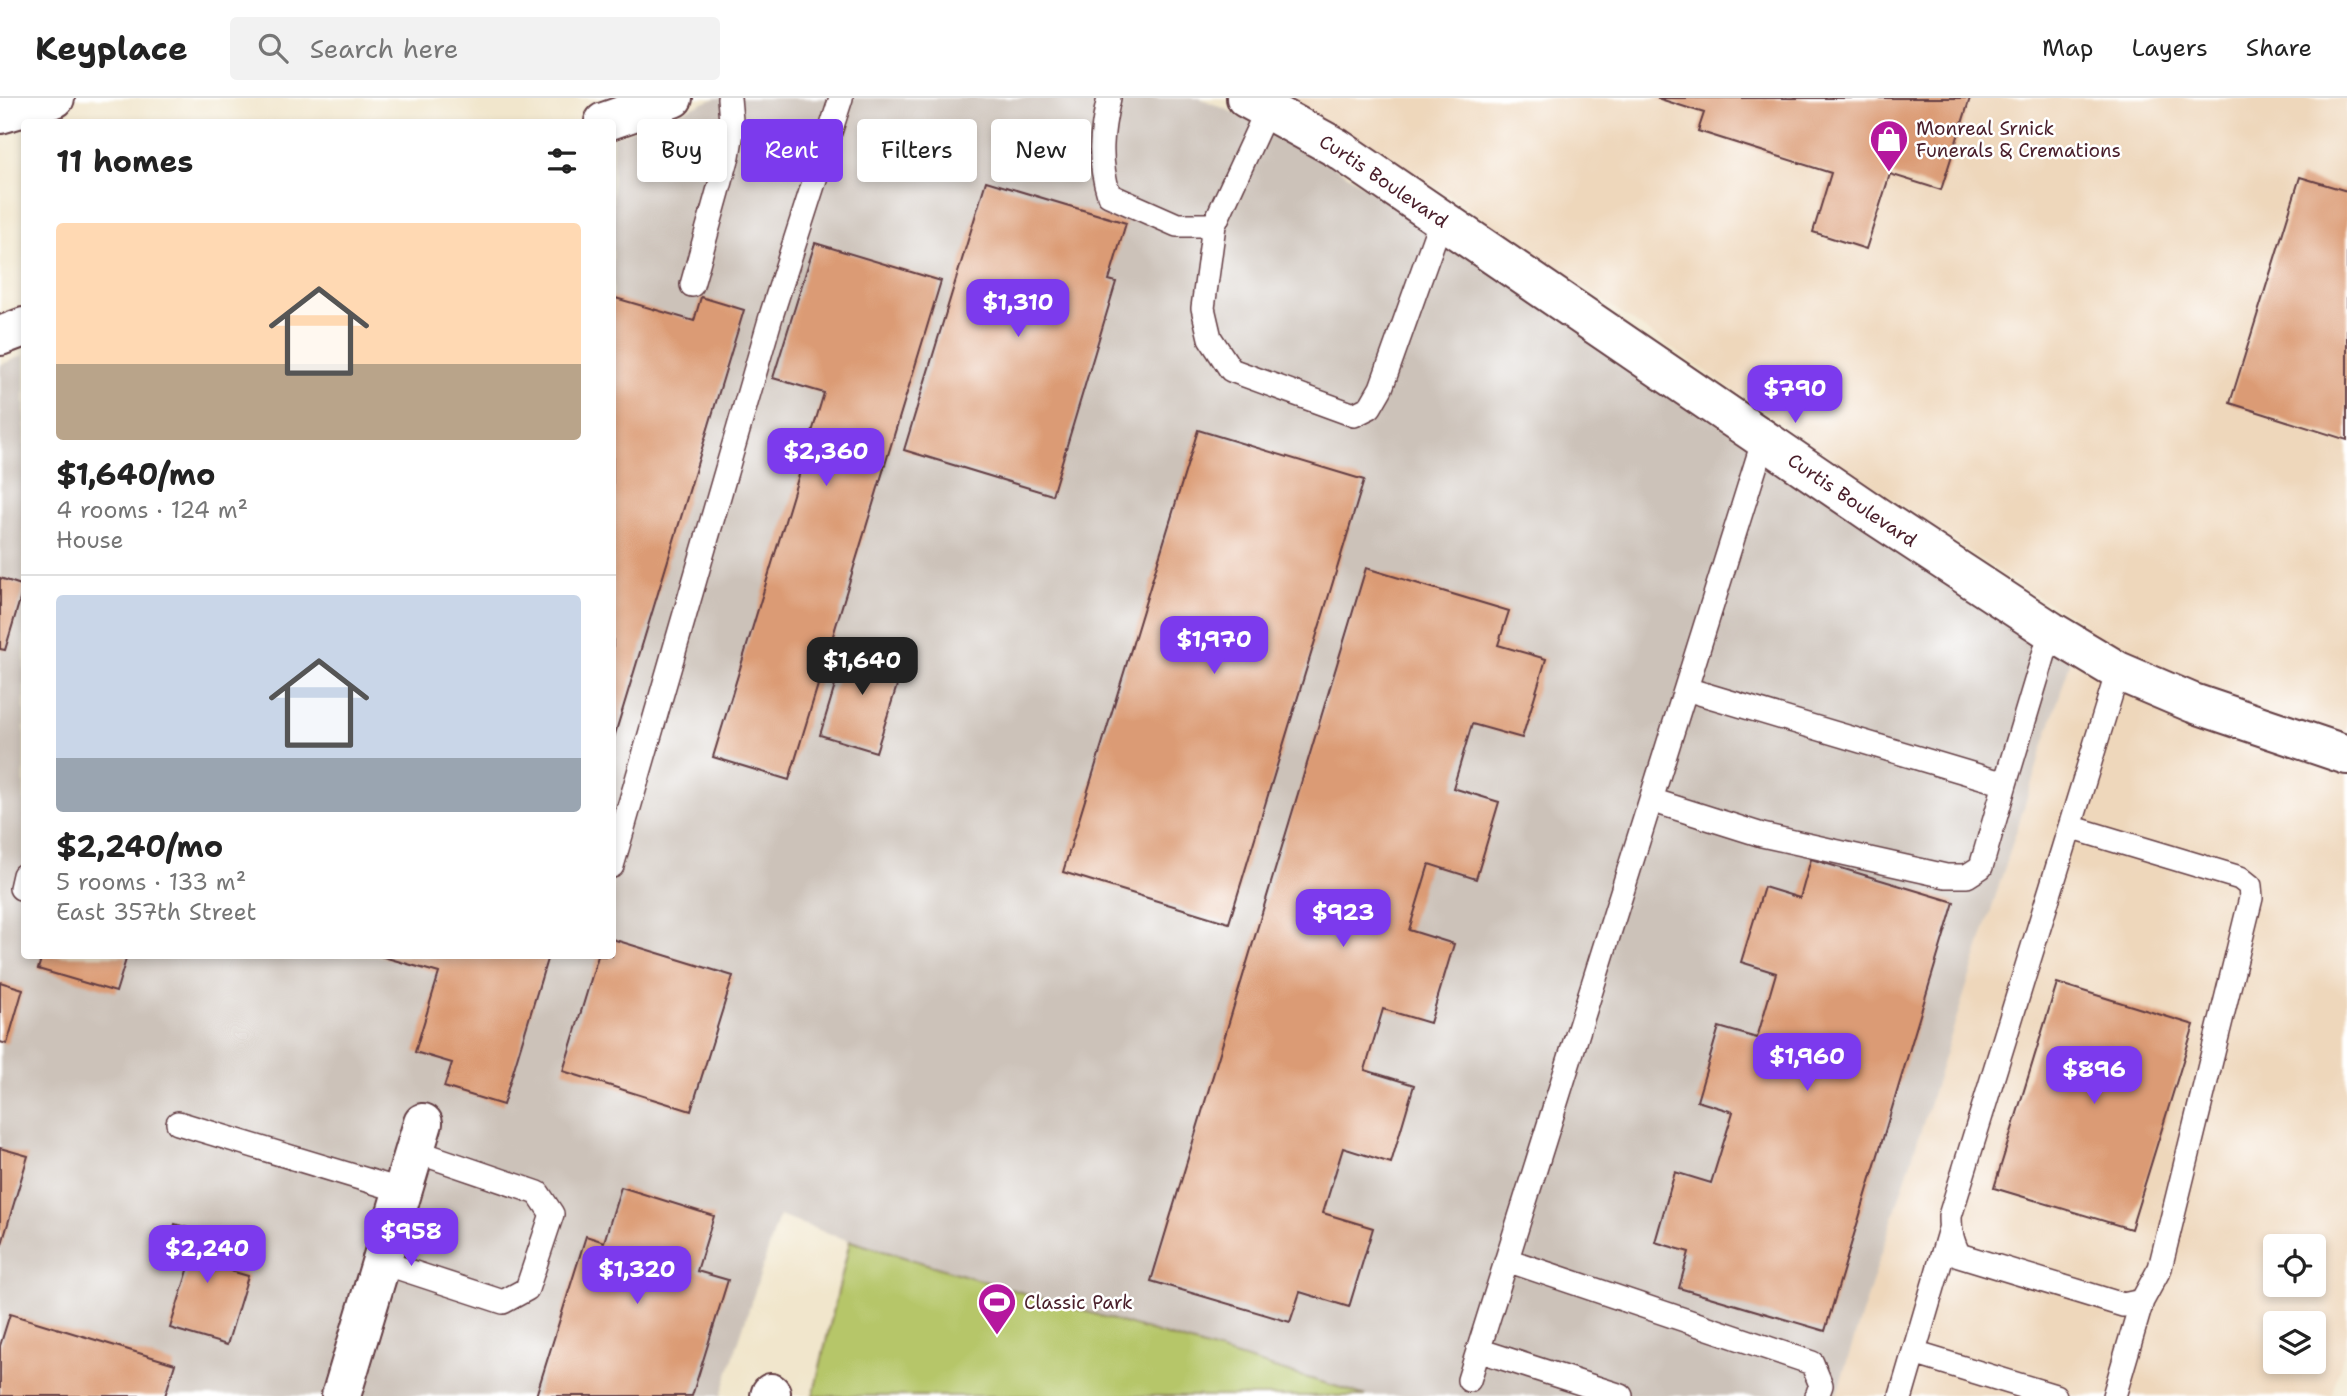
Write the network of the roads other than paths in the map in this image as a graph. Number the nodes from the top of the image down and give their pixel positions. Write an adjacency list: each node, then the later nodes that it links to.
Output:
1 (55, 98): 7 (main road)
2 (673, 98): 8 (main road)
3 (729, 98): 11 (lane)
4 (841, 98): 22 (lane)
5 (1109, 98): 10 (lane)
6 (1257, 104): 9 (main road, Curtis Boulevard); 10 (lane)
7 (0, 114)
8 (613, 119)
9 (1441, 220): 10 (lane); 14 (main road, Curtis Boulevard)
10 (1214, 225)
11 (692, 285)
12 (21, 328): 13 (main road)
13 (0, 336)
14 (1764, 439): 15 (main road, Curtis Boulevard); 17 (lane)
15 (2051, 631): 16 (main road, Curtis Boulevard); 19 (lane)
16 (2118, 671): 18 (main road, Curtis Boulevard); 21 (lane)
17 (1686, 688): 19 (lane); 20 (lane)
18 (2347, 755)
19 (2005, 784): 20 (lane)
20 (1651, 800): 27 (lane)
21 (2070, 827): 26 (lane); 29 (lane)
22 (616, 852)
23 (178, 1123): 25 (lane)
24 (419, 1137): 25 (main road); 28 (lane)
25 (403, 1191): 28 (main road)
26 (1950, 1228): 29 (lane); 31 (lane)
27 (1507, 1259): 30 (lane); 35 (lane)
28 (381, 1262): 33 (main road)
29 (2142, 1301): 38 (lane)
30 (1478, 1350): 32 (lane); 34 (lane)
31 (1914, 1353): 36 (lane); 37 (lane)
32 (1469, 1380)
33 (341, 1396)
34 (1621, 1396)
35 (1818, 1396)
36 (1901, 1396)
37 (2055, 1396)
38 (2113, 1396)

